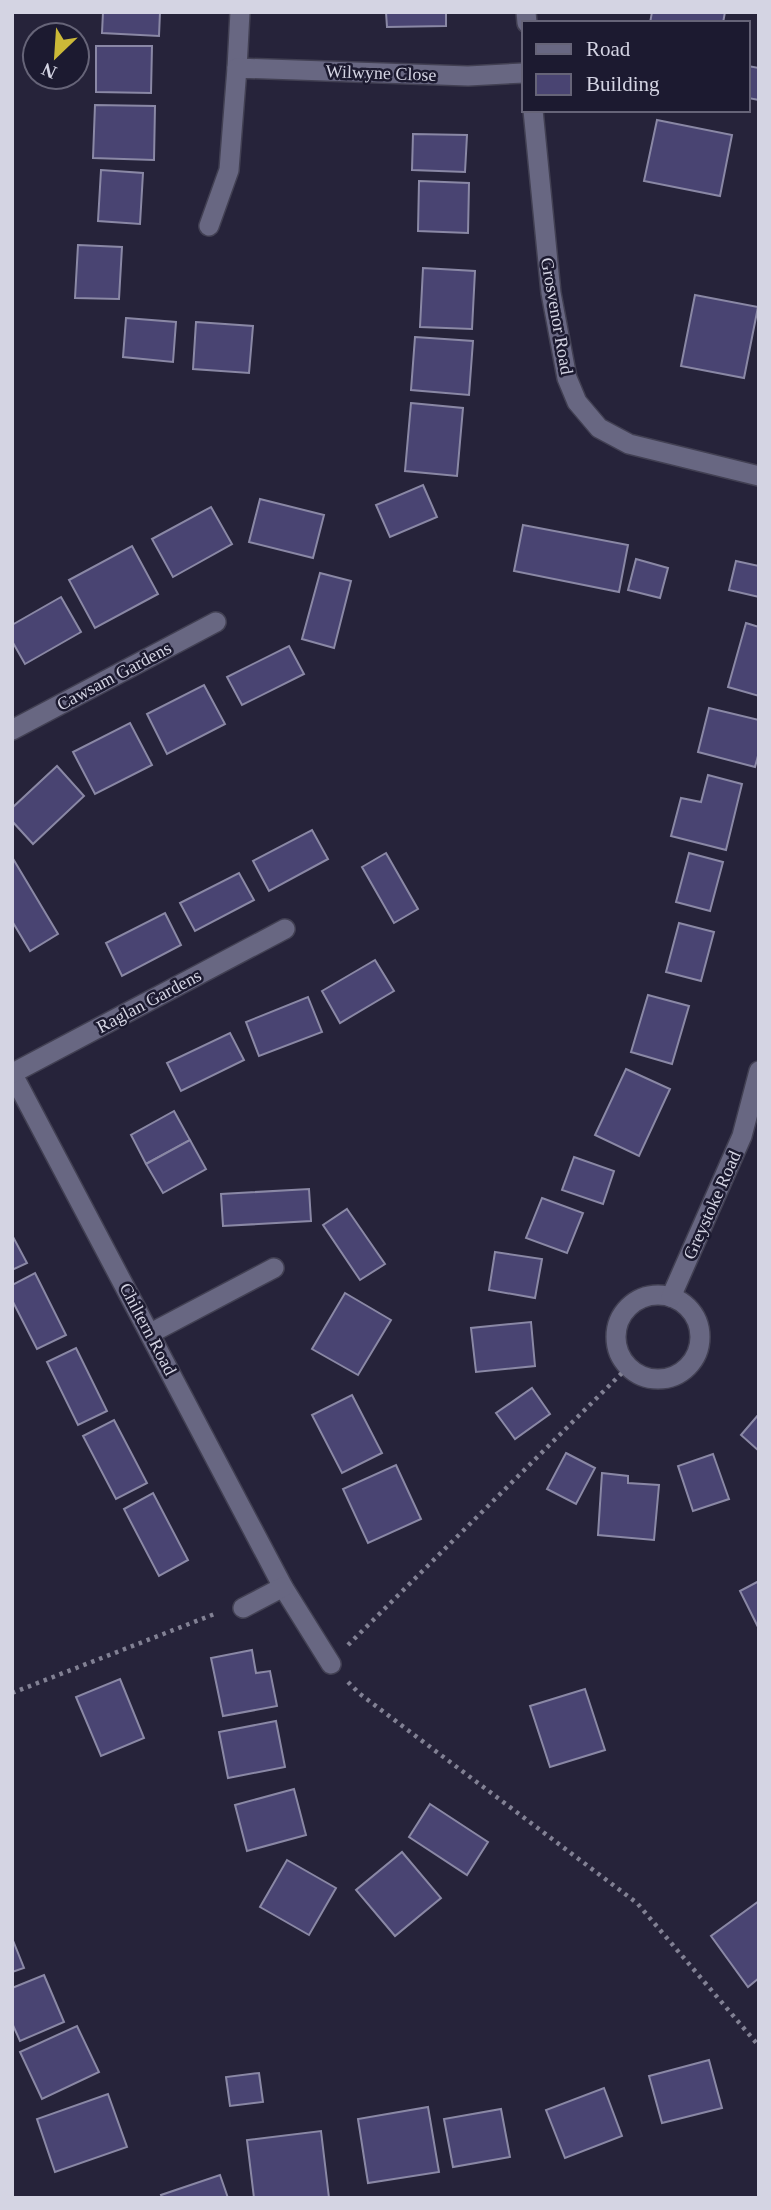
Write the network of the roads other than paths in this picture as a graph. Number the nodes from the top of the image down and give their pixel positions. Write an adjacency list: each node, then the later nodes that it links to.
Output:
1 (240, 12): 2 (street)
2 (237, 68): 3 (street, Wilwyne Close); 5 (street)
3 (522, 73)
4 (533, 112): 6 (street, Grosvenor Road)
5 (209, 226)
6 (759, 476)
7 (216, 622): 8 (street, Cawsam Gardens)
8 (12, 730)
9 (285, 929): 11 (street, Raglan Gardens)
10 (759, 1071): 13 (street, Greystoke Road)
11 (12, 1073): 14 (street, Chiltern Road)
12 (274, 1268): 14 (street)
13 (671, 1297): 13 (street)
14 (151, 1334): 15 (street, Chiltern Road)
15 (283, 1587): 16 (street); 17 (street, Chiltern Road)
16 (243, 1608)
17 (331, 1664)

